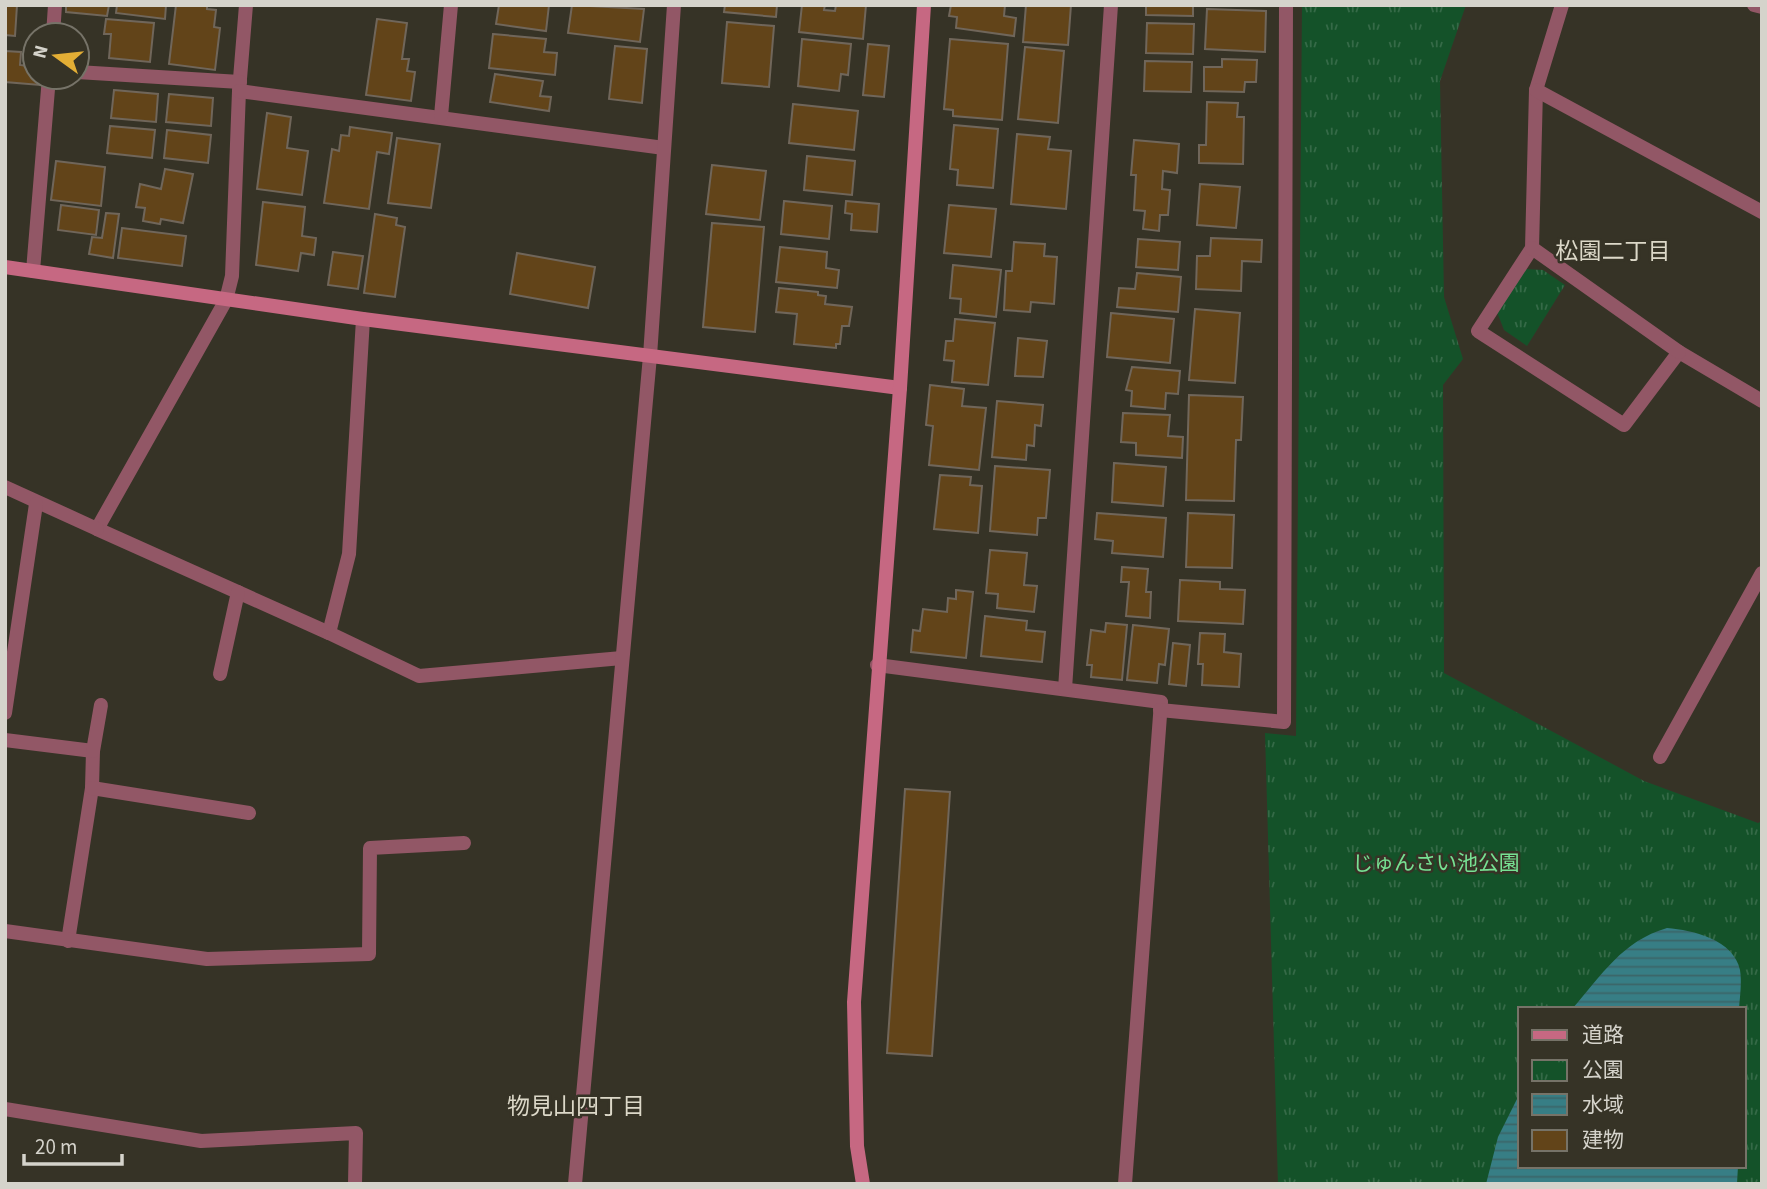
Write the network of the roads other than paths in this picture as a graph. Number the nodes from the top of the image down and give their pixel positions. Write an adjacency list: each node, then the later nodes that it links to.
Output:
1 (246, 5): 11 (street)
2 (451, 5): 14 (street)
3 (674, 5): 15 (street)
4 (924, 5): 24 (street)
5 (1111, 5): 35 (street)
6 (1286, 5): 37 (street)
7 (1562, 5): 12 (street)
8 (1754, 5): 9 (street)
9 (1762, 7)
10 (91, 73): 11 (street)
11 (239, 86): 14 (street); 20 (street)
12 (1536, 90): 16 (street); 17 (street)
13 (49, 91): 19 (street)
14 (441, 116): 15 (street)
15 (664, 148): 23 (street)
16 (1762, 212)
17 (1532, 247): 22 (street); 22 (street)
18 (5, 267): 19 (street)
19 (33, 271): 20 (street)
20 (226, 300): 21 (street); 28 (street)
21 (363, 319): 23 (street); 31 (street)
22 (1679, 352): 25 (street)
23 (650, 356): 24 (street); 32 (street)
24 (900, 388): 33 (street)
25 (1762, 401)
26 (5, 487): 27 (street)
27 (36, 504): 28 (street); 38 (street)
28 (97, 529): 30 (street)
29 (1762, 573): 41 (street)
30 (238, 592): 31 (street); 34 (street)
31 (329, 633): 32 (street)
32 (622, 658): 49 (street)
33 (877, 665): 35 (street); 50 (street)
34 (220, 674)
35 (1065, 689): 37 (street)
36 (101, 705): 40 (street)
37 (1160, 710): 51 (street)
38 (5, 713)
39 (5, 740): 40 (street)
40 (93, 751): 42 (street)
41 (1660, 757)
42 (92, 788): 43 (street); 46 (street)
43 (249, 813)
44 (464, 843): 46 (street)
45 (5, 931): 46 (street)
46 (68, 941)
47 (5, 1109): 48 (street)
48 (355, 1184)
49 (575, 1184)
50 (863, 1184)
51 (1125, 1184)

